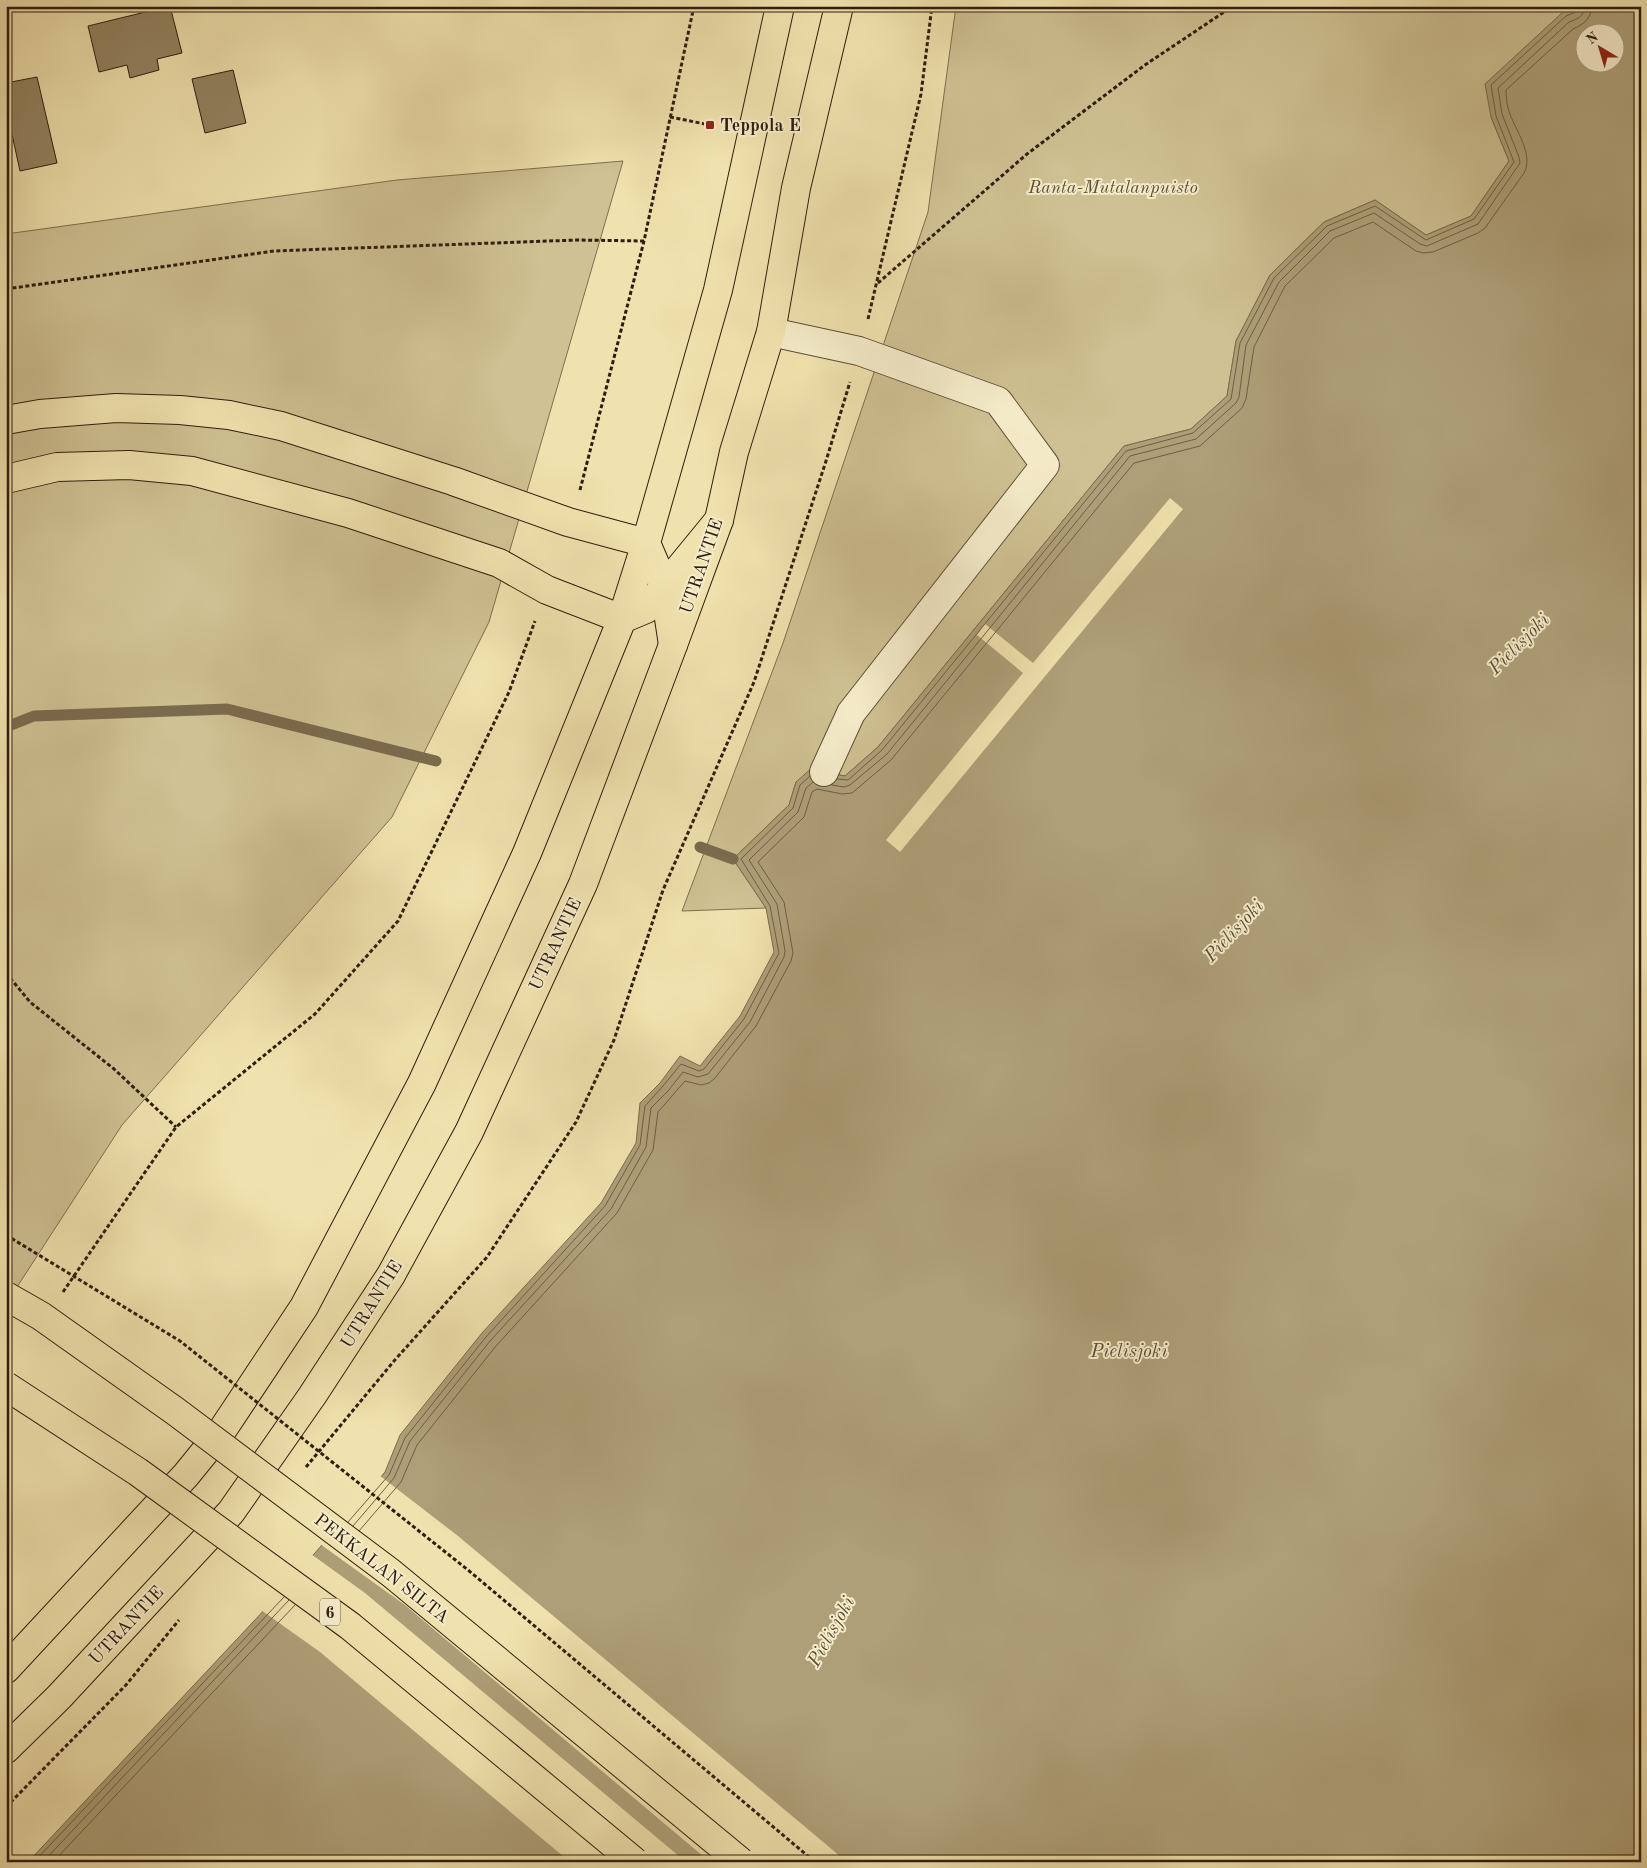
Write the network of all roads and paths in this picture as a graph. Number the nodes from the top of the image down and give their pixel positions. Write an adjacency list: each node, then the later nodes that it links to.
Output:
1 (694, 6): 6 (path)
2 (780, 6): 15 (main road)
3 (839, 6): 10 (main road, UTRANTIE)
4 (932, 6): 5 (path)
5 (1233, 6)
6 (670, 117): 7 (path); 8 (path)
7 (710, 125)
8 (644, 241): 9 (path); 14 (path)
9 (6, 289)
10 (771, 332): 13 (main road, UTRANTIE); 20 (lane)
11 (6, 420): 14 (main road)
12 (6, 479): 17 (main road)
13 (718, 520): 16 (main road); 19 (main road, UTRANTIE)
14 (568, 522): 15 (main road)
15 (646, 543): 16 (main road); 18 (main road)
16 (664, 585): 18 (main road); 19 (main road)
17 (547, 590): 18 (main road); 22 (path)
18 (622, 619): 27 (main road)
19 (673, 645): 28 (main road, UTRANTIE)
20 (824, 772)
21 (6, 973): 22 (path)
22 (176, 1127): 25 (path)
23 (6, 1235): 31 (path, bridge)
24 (6, 1296): 30 (main road, PEKKALAN SILTA, bridge)
25 (58, 1300)
26 (6, 1386): 29 (main road, 6, bridge)
27 (6, 1669)
28 (6, 1749)
29 (635, 1862)
30 (741, 1862)
31 (815, 1862)

